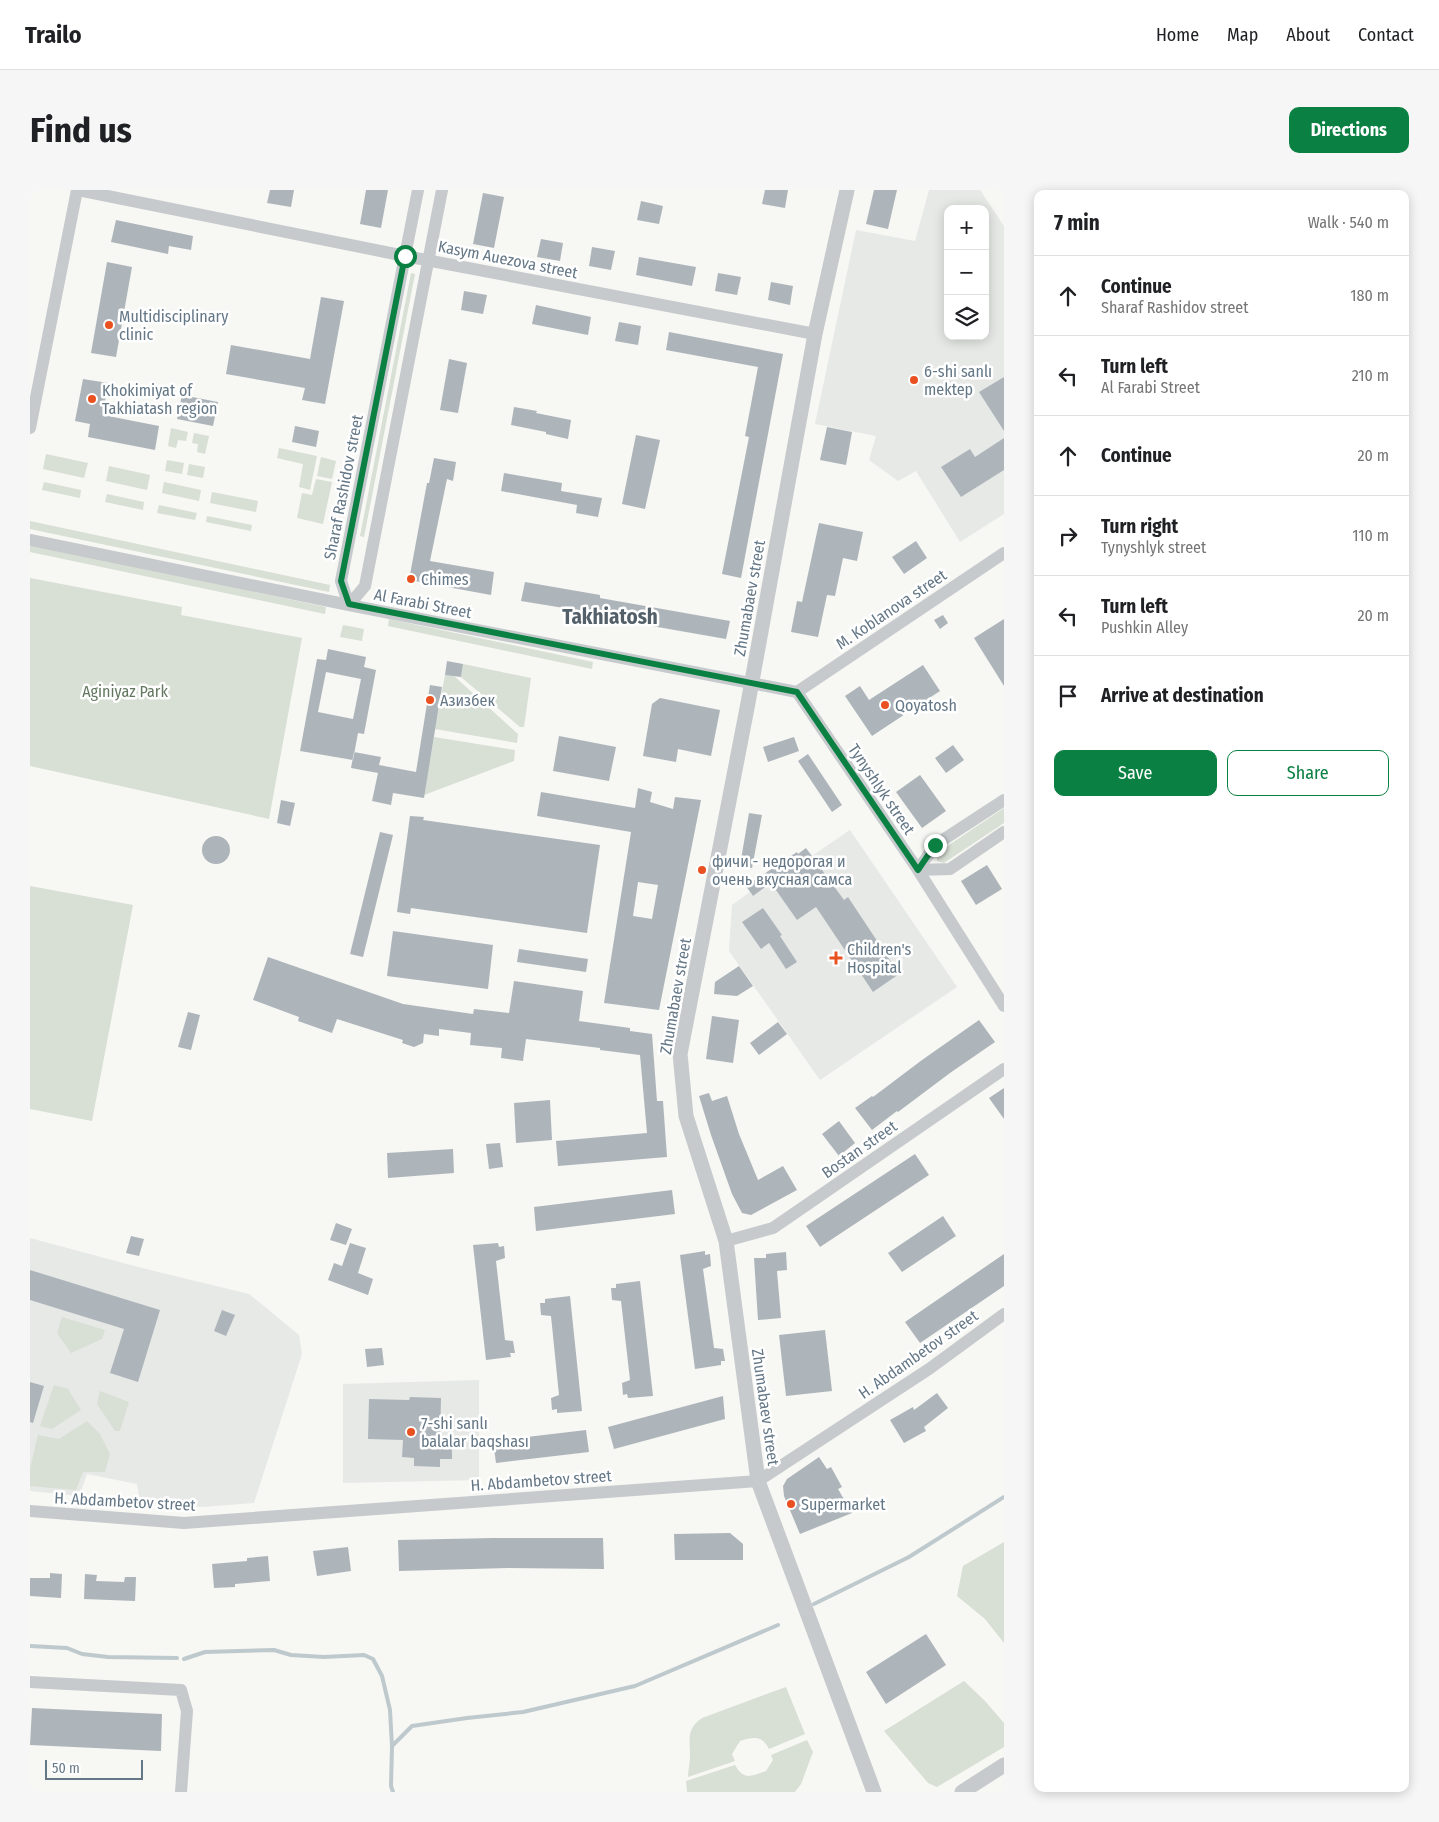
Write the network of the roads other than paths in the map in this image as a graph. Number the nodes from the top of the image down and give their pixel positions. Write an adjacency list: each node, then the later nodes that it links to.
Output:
1 (77, 190): 5 (street, Kasym Auezova street); 8 (street)
2 (418, 190): 5 (street, Sharaf Rashidov street)
3 (442, 190): 6 (street)
4 (846, 190): 7 (street, Zhumabaev street)
5 (405, 256): 6 (street, Kasym Auezova street); 11 (street, Sharaf Rashidov street)
6 (428, 260): 7 (street, Kasym Auezova street); 11 (street)
7 (815, 334): 12 (street, Zhumabaev street)
8 (30, 428)
9 (30, 540): 11 (street, Al Farabi Street)
10 (1004, 553): 13 (street, M. Koblanova street)
11 (349, 604): 12 (street, Al Farabi Street)
12 (752, 684): 13 (street, Al Farabi Street); 19 (street, Zhumabaev street)
13 (797, 692): 16 (street, Tynyshlyk street)
14 (1004, 800): 16 (street)
15 (1004, 832): 16 (street)
16 (918, 870): 17 (street, Tynyshlyk street)
17 (1004, 1006)
18 (1004, 1069): 19 (street, Bostan street)
19 (726, 1241): 21 (street, Zhumabaev street)
20 (1004, 1314): 21 (street, H. Abdambetov street)
21 (758, 1481): 22 (street, H. Abdambetov street); 26 (street, Zhumabaev street)
22 (30, 1511)
23 (30, 1682): 25 (street)
24 (1004, 1764): 27 (street)
25 (181, 1792)
26 (874, 1792)
27 (962, 1792)

